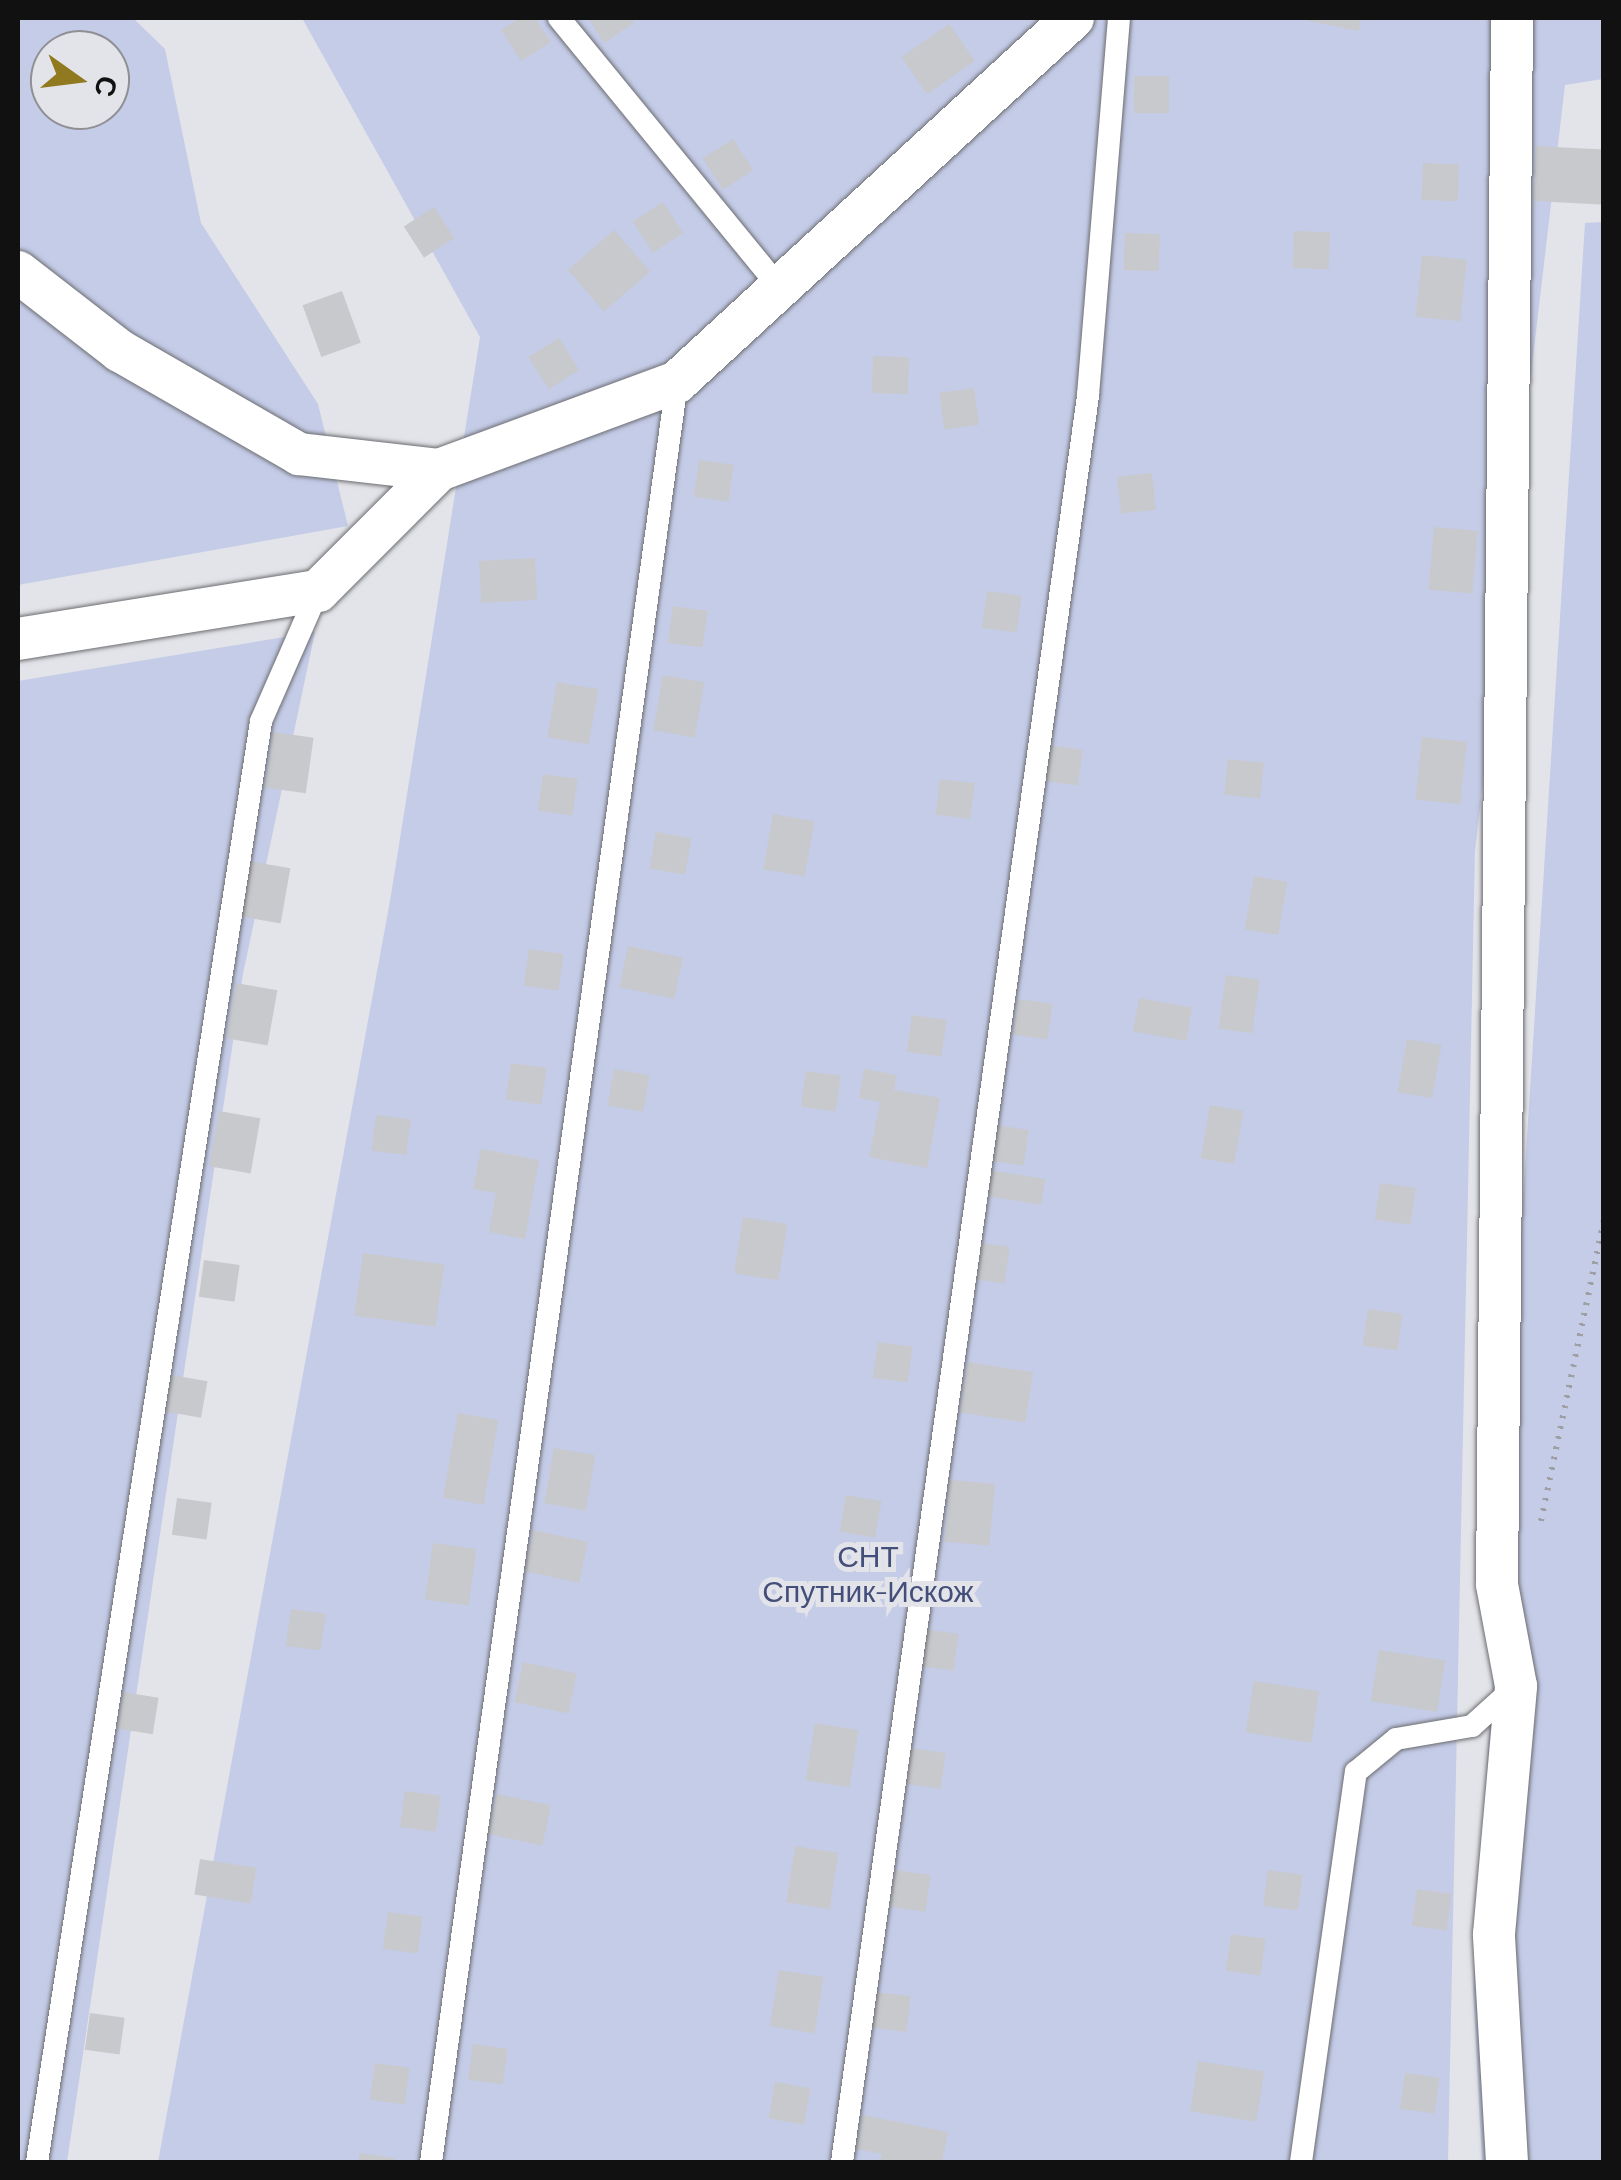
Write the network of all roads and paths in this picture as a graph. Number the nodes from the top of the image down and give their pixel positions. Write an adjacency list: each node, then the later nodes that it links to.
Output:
1 (558, 18): 6 (lane)
2 (1073, 18): 6 (street)
3 (1119, 18): 16 (lane)
4 (1512, 18): 13 (street)
5 (18, 272): 8 (street)
6 (776, 283): 7 (street)
7 (677, 382): 8 (street); 15 (lane)
8 (439, 470): 9 (street)
9 (318, 591): 10 (street); 14 (lane)
10 (18, 639)
11 (1604, 1219): 12 (path)
12 (1540, 1528)
13 (1516, 1686): 17 (lane); 18 (street)
14 (37, 2162)
15 (432, 2162)
16 (842, 2162)
17 (1301, 2162)
18 (1507, 2162)

